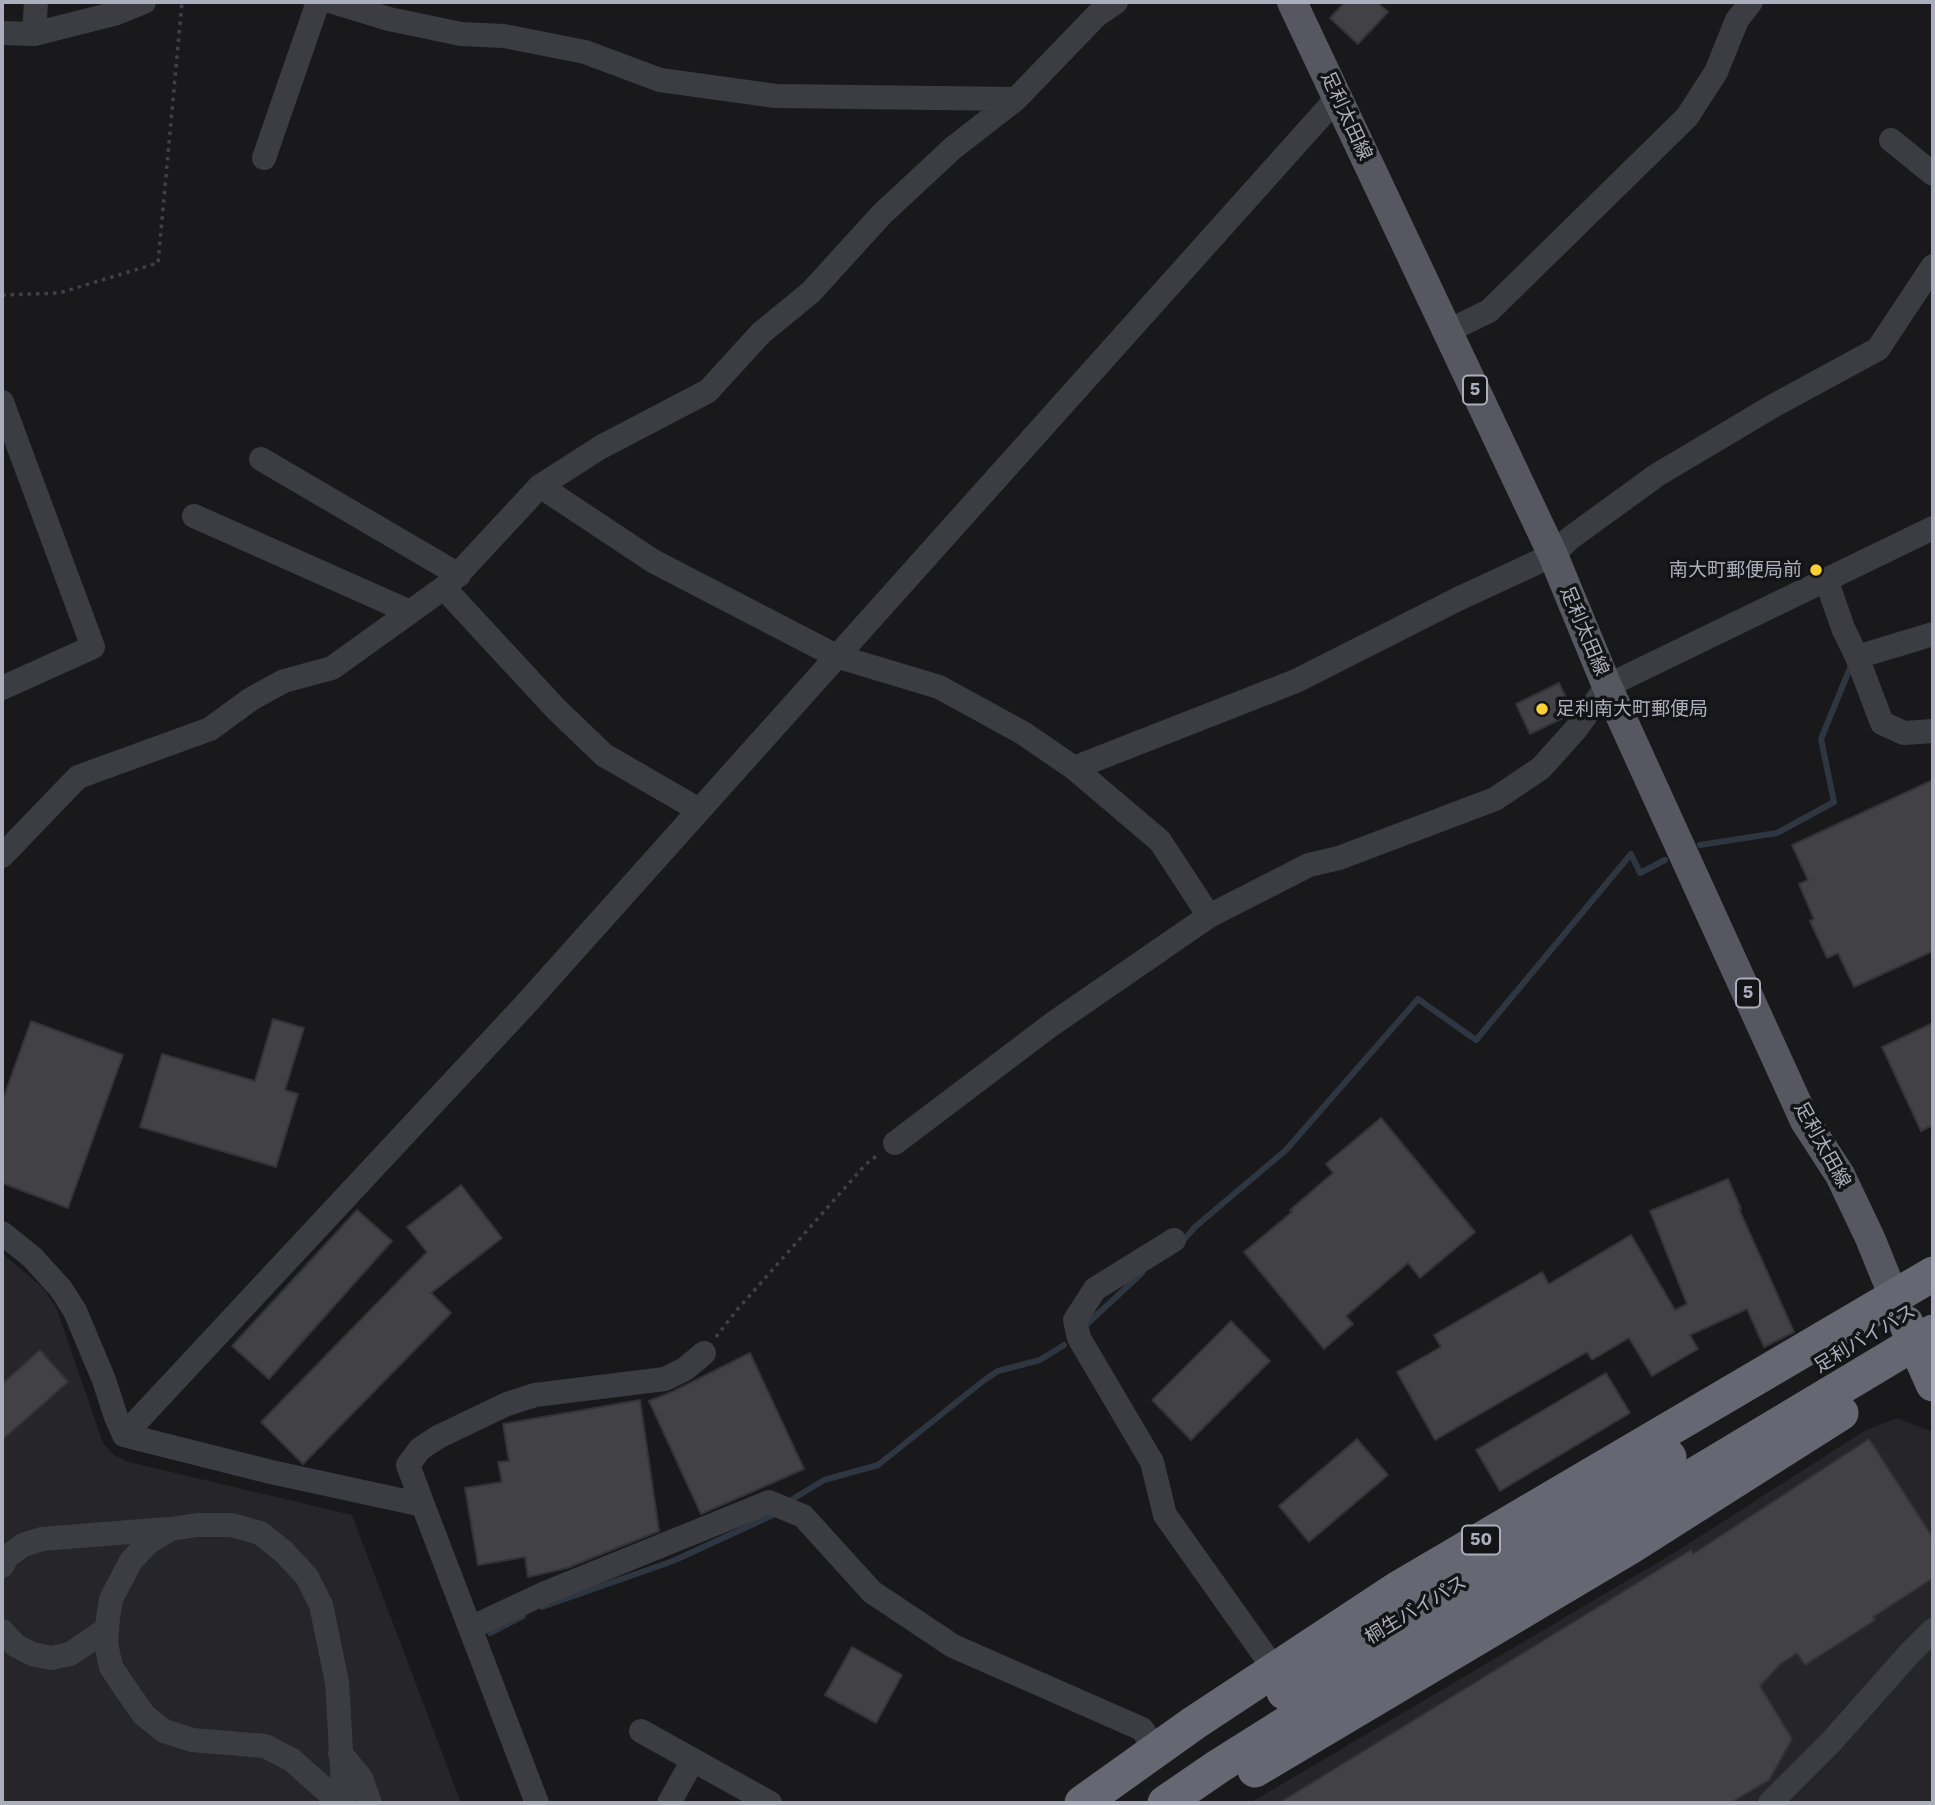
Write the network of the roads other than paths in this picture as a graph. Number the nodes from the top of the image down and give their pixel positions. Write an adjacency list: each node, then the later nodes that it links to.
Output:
1 (36, 2): 9 (street)
2 (144, 2): 9 (street)
3 (318, 2): 13 (street)
4 (333, 2): 11 (street)
5 (1116, 2): 11 (street)
6 (1292, 2): 10 (main road, 足利太田線 / 5)
7 (1751, 2): 16 (street)
8 (2, 33): 9 (street)
9 (34, 34)
10 (1338, 97): 16 (main road, 足利太田線 / 5); 27 (street)
11 (1016, 99): 19 (street)
12 (1891, 140): 14 (street)
13 (264, 158)
14 (1933, 174)
15 (1933, 266): 22 (street)
16 (1448, 331): 22 (main road, 足利太田線 / 5)
17 (2, 402): 30 (street)
18 (261, 459): 24 (street)
19 (540, 486): 24 (street); 27 (street)
20 (194, 516): 25 (street)
21 (1933, 528): 23 (street)
22 (1553, 555): 29 (main road, 足利太田線 / 5); 32 (street)
23 (1826, 579): 28 (street); 29 (street)
24 (451, 581): 25 (street); 33 (street)
25 (410, 612): 34 (street)
26 (1933, 634): 28 (street)
27 (836, 656): 32 (street); 33 (street)
28 (1857, 657): 31 (street)
29 (1607, 686): 35 (street); 40 (main road, 足利太田線 / 5)
30 (2, 688)
31 (1933, 731)
32 (1074, 768): 35 (street)
33 (699, 810): 45 (street)
34 (2, 856)
35 (1209, 916): 36 (street)
36 (895, 1143)
37 (2, 1233): 45 (street)
38 (1174, 1240): 53 (street)
39 (1933, 1274): 40 (highway, 50)
40 (1894, 1297): 43 (highway); 53 (highway, 50)
41 (1933, 1298): 44 (highway, 足利バイパス / 50)
42 (704, 1353): 46 (street)
43 (1931, 1358): 44 (highway, 足利バイパス / 50); 66 (highway)
44 (1803, 1392): 64 (highway, 桐生バイパス / 50); 65 (highway, 桐生バイパス / 50)
45 (124, 1435): 46 (street)
46 (423, 1505): 49 (street)
47 (171, 1529): 48 (street); 50 (street); 56 (street)
48 (2, 1566)
49 (470, 1628): 55 (street); 60 (street)
50 (107, 1629): 51 (street); 58 (street)
51 (2, 1630)
52 (1933, 1630): 67 (street)
53 (1275, 1670): 55 (highway, 50)
54 (641, 1731): 57 (street)
55 (1156, 1750): 63 (highway, 50)
56 (340, 1753): 58 (street); 59 (street)
57 (693, 1760): 61 (street); 62 (street)
58 (342, 1803)
59 (370, 1803)
60 (537, 1803)
61 (669, 1803)
62 (770, 1803)
63 (1082, 1803)
64 (1113, 1803)
65 (1165, 1803)
66 (1200, 1803)
67 (1770, 1803)

